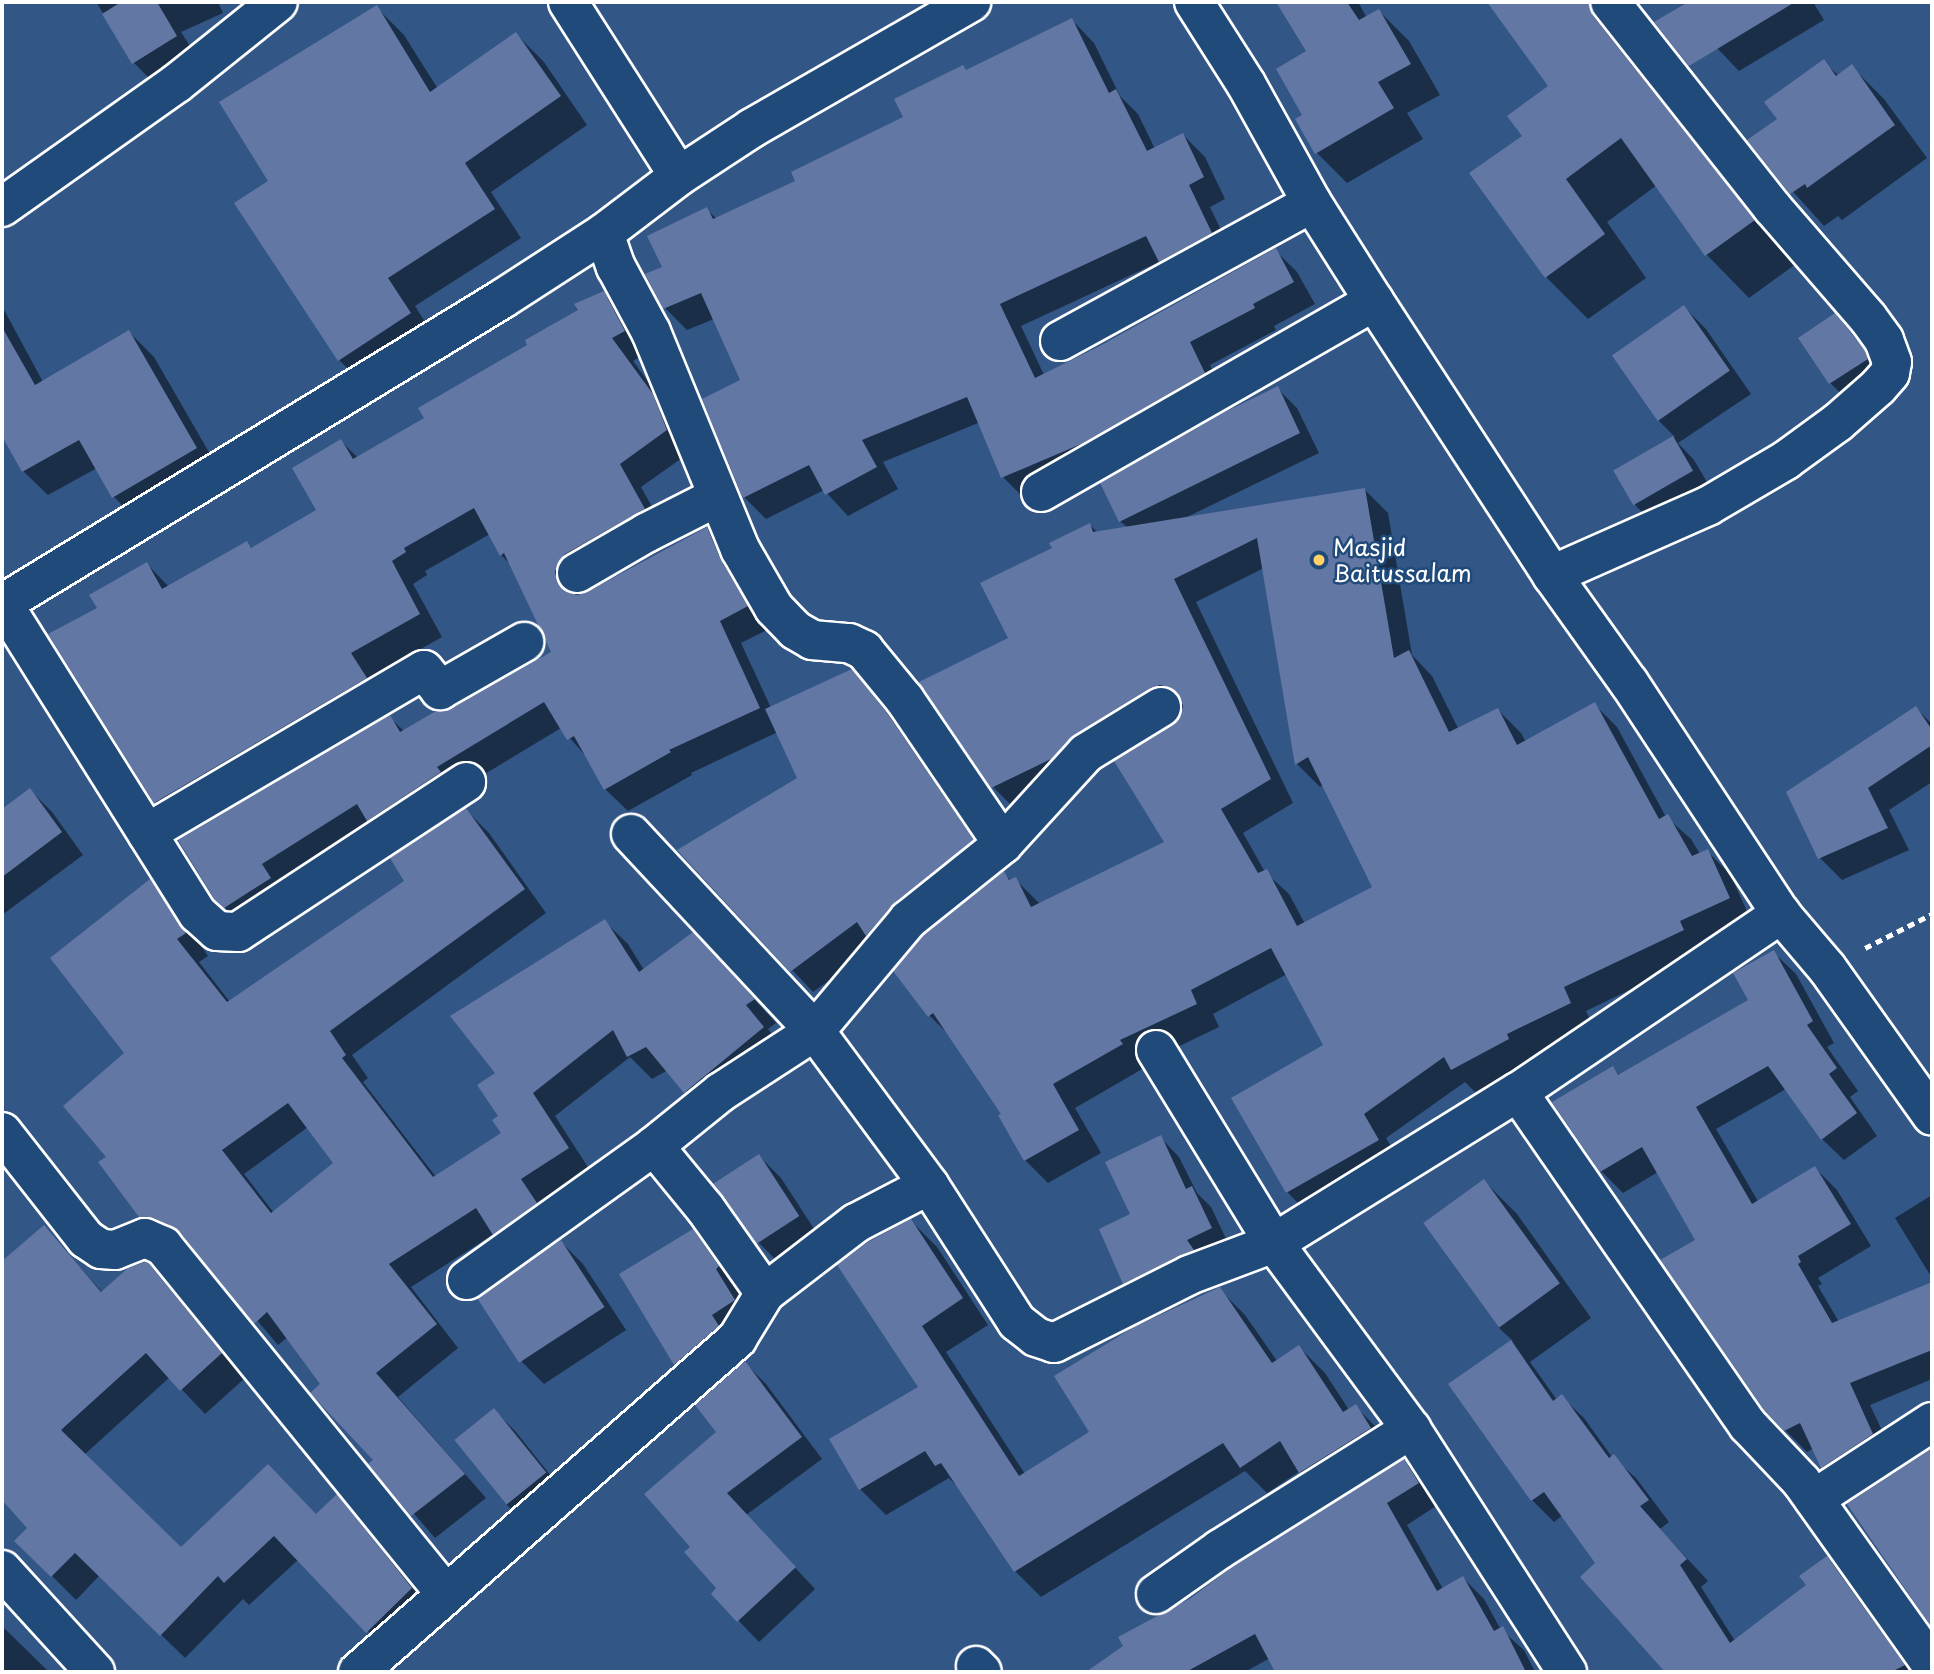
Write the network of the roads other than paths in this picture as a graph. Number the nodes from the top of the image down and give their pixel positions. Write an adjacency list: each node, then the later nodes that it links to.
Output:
1 (278, 2): 8 (street)
2 (568, 2): 6 (street)
3 (971, 2): 6 (street)
4 (1194, 2): 7 (street)
5 (1610, 2): 15 (street)
6 (679, 176): 9 (street)
7 (1312, 204): 10 (street); 11 (street)
8 (2, 207)
9 (604, 233): 13 (street); 16 (street)
10 (1374, 301): 12 (street); 15 (street)
11 (1060, 341)
12 (1041, 492)
13 (717, 497): 14 (street); 22 (street)
14 (577, 573)
15 (1552, 575): 23 (street)
16 (2, 603): 20 (street)
17 (524, 642): 20 (street)
18 (1161, 708): 22 (street)
19 (466, 782): 20 (street)
20 (147, 833)
21 (631, 834): 24 (street)
22 (1003, 845): 24 (street)
23 (1781, 914): 26 (street); 27 (street)
24 (815, 1031): 29 (street); 30 (street)
25 (1156, 1050): 31 (street)
26 (1518, 1092): 31 (street); 36 (street)
27 (1932, 1116)
28 (2, 1132): 38 (street)
29 (654, 1146): 32 (street); 33 (street)
30 (929, 1185): 31 (street); 33 (street)
31 (1274, 1243): 35 (street)
32 (467, 1280)
33 (765, 1293): 38 (street)
34 (1932, 1422): 36 (street)
35 (1411, 1429): 39 (street); 41 (street)
36 (1814, 1499): 40 (street)
37 (2, 1570): 42 (street)
38 (445, 1593): 43 (street)
39 (1156, 1594)
40 (1932, 1665)
41 (1554, 1667)
42 (95, 1672)
43 (358, 1672)

